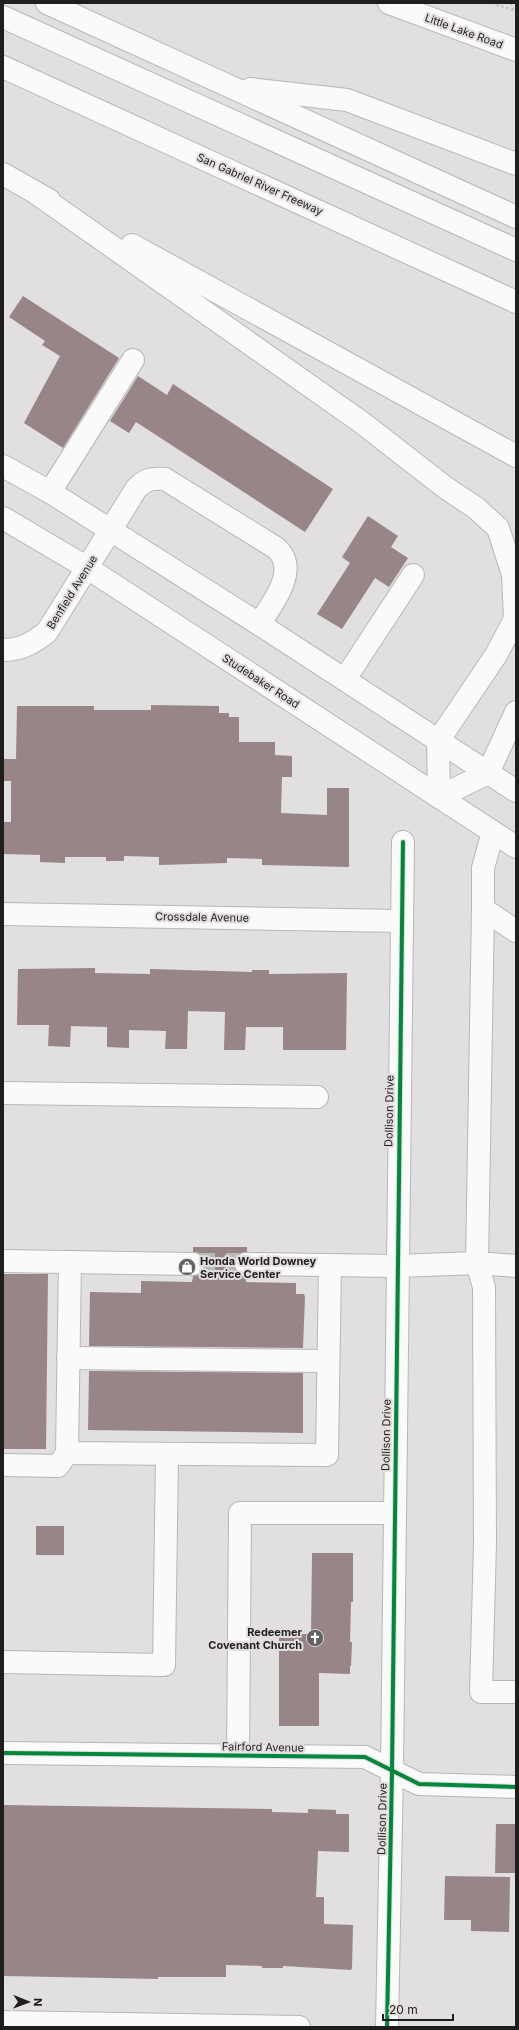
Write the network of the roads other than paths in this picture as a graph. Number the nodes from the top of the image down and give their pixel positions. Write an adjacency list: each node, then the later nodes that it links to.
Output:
1 (47, 3): 7 (main road)
2 (389, 3): 3 (main road, Little Lake Road)
3 (420, 8): 5 (main road, Little Lake Road)
4 (3, 18): 12 (main road)
5 (516, 50)
6 (3, 67): 13 (main road, San Gabriel River Freeway)
7 (231, 87): 8 (main road); 11 (main road)
8 (516, 164)
9 (3, 174): 10 (main road)
10 (36, 193): 15 (main road); 26 (main road)
11 (516, 217)
12 (516, 250)
13 (516, 302)
14 (133, 360): 17 (main road)
15 (516, 456)
16 (3, 466): 17 (main road)
17 (50, 492): 19 (main road)
18 (3, 518): 20 (main road, Studebaker Road)
19 (110, 530): 20 (main road, Benfield Avenue); 22 (main road); 22 (main road, Benfield Avenue)
20 (86, 567): 23 (main road, Benfield Avenue); 29 (main road, Studebaker Road)
21 (413, 575): 24 (main road)
22 (259, 624): 24 (main road)
23 (3, 650)
24 (345, 679): 26 (main road)
25 (516, 712): 27 (main road)
26 (438, 741): 27 (main road); 29 (main road)
27 (488, 773): 28 (main road); 29 (main road)
28 (516, 791)
29 (439, 797): 30 (main road, Studebaker Road)
30 (493, 832): 32 (main road, Studebaker Road); 33 (main road)
31 (403, 842): 35 (main road, Dollison Drive)
32 (516, 847)
33 (483, 910): 36 (main road); 41 (main road)
34 (3, 914): 35 (main road, Crossdale Avenue)
35 (400, 921): 45 (main road, Dollison Drive)
36 (516, 930)
37 (3, 1093): 38 (main road)
38 (317, 1096)
39 (3, 1261): 40 (main road)
40 (70, 1262): 42 (main road); 47 (main road)
41 (477, 1263): 45 (main road); 46 (main road); 54 (main road)
42 (193, 1264)
43 (246, 1264): 44 (main road)
44 (330, 1266): 45 (main road); 48 (main road)
45 (397, 1266): 52 (main road, Dollison Drive)
46 (516, 1266)
47 (68, 1358): 48 (main road); 49 (main road)
48 (328, 1361): 50 (main road)
49 (67, 1453): 50 (main road); 51 (main road)
50 (167, 1455): 53 (main road)
51 (3, 1465)
52 (394, 1513): 56 (main road); 57 (main road, Dollison Drive)
53 (3, 1662)
54 (516, 1692)
55 (3, 1753): 56 (main road, Fairford Avenue)
56 (238, 1755): 57 (main road, Fairford Avenue)
57 (392, 1771): 58 (main road, Fairford Avenue); 61 (main road, Dollison Drive)
58 (516, 1787)
59 (3, 2022): 60 (main road)
60 (299, 2027)
61 (387, 2027)

